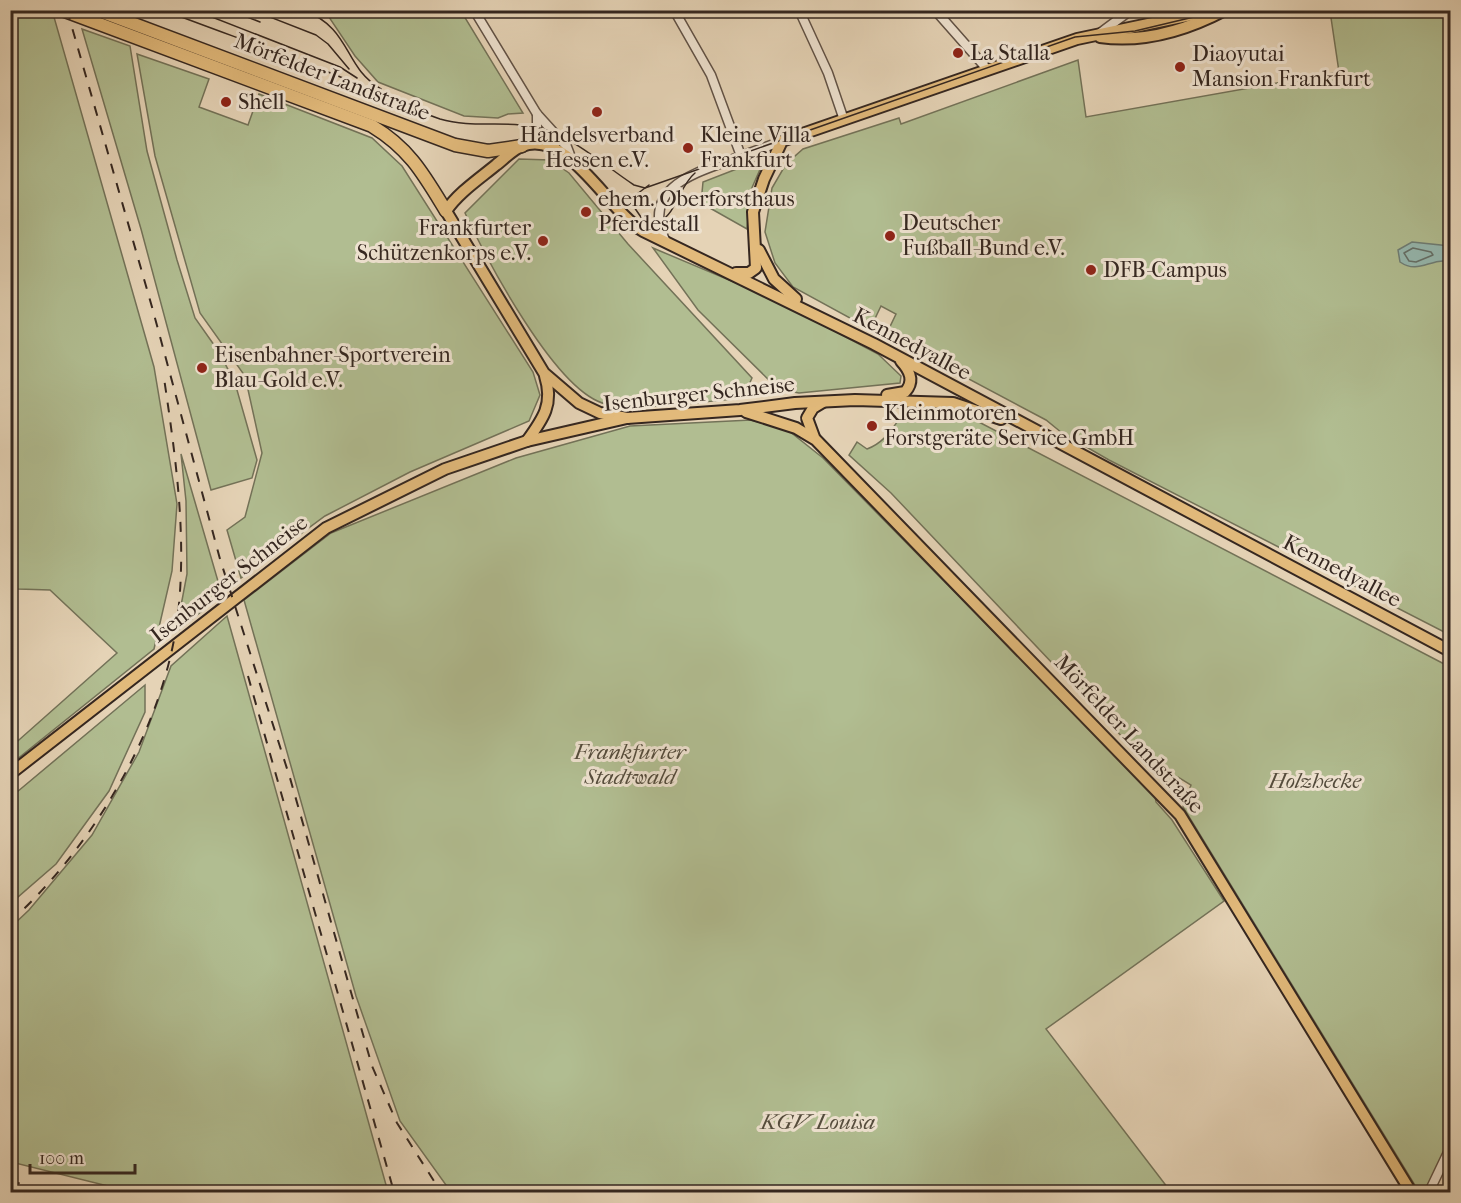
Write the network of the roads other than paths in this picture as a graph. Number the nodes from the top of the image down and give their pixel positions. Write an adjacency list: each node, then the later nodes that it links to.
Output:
1 (62, 10): 18 (highway, Mörfelder Landstraße)
2 (97, 10): 15 (highway, Mörfelder Landstraße)
3 (474, 10): 12 (street)
4 (674, 10): 16 (street)
5 (799, 10): 13 (street)
6 (935, 10): 11 (street)
7 (1131, 10): 10 (street)
8 (1215, 10): 10 (main road)
9 (1225, 10): 10 (main road)
10 (1094, 36): 11 (main road)
11 (987, 69): 13 (main road)
12 (537, 114): 15 (street); 17 (street)
13 (844, 120): 14 (main road)
14 (782, 141): 16 (street); 20 (main road)
15 (523, 145): 17 (main road, Kennedyallee); 18 (main road)
16 (741, 156): 19 (street)
17 (572, 160): 19 (main road, Kennedyallee)
18 (446, 211): 24 (main road)
19 (666, 242): 21 (main road, Kennedyallee)
20 (756, 243): 21 (main road); 22 (main road)
21 (733, 273): 22 (main road, Kennedyallee)
22 (813, 314): 23 (main road, Kennedyallee)
23 (897, 356): 26 (main road); 29 (main road, Kennedyallee)
24 (544, 373): 28 (main road); 31 (main road)
25 (825, 401): 26 (main road, Isenburger Schneise); 27 (main road, Isenburger Schneise); 30 (main road)
26 (847, 401): 29 (main road, Isenburger Schneise)
27 (740, 410): 28 (main road, Isenburger Schneise); 30 (main road, Mörfelder Landstraße)
28 (627, 418): 31 (main road, Isenburger Schneise)
29 (1024, 426): 32 (main road, Kennedyallee)
30 (816, 440): 35 (main road, Mörfelder Landstraße)
31 (527, 441): 33 (main road, Isenburger Schneise)
32 (1450, 651)
33 (10, 774)
34 (1450, 1149): 36 (street)
35 (1411, 1192)
36 (1429, 1192)

